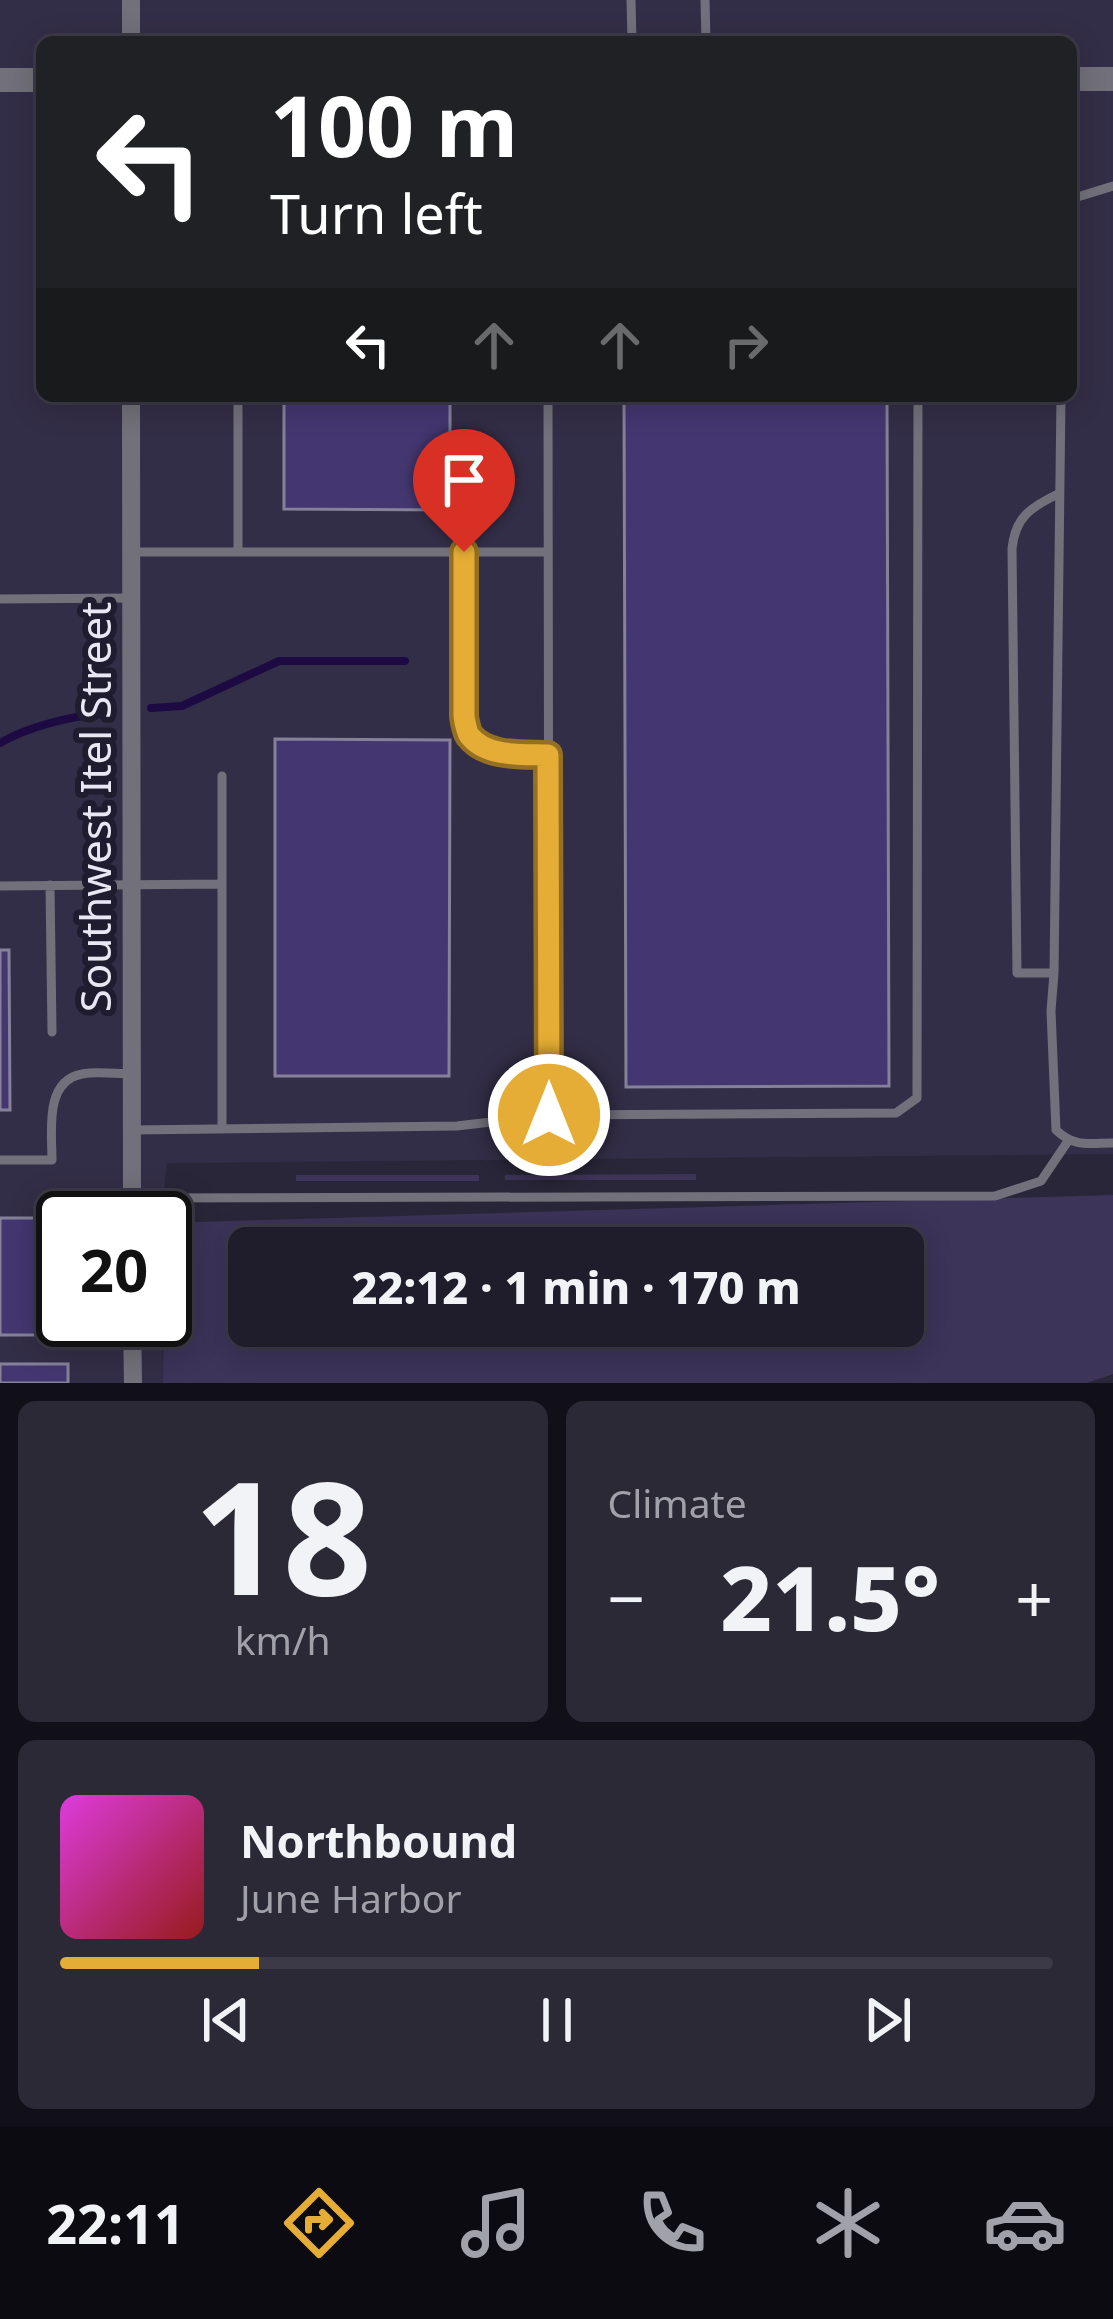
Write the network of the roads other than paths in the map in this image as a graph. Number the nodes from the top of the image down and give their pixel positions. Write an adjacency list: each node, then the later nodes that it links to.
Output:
1 (130, 0): 4 (street)
2 (631, 0): 5 (lane)
3 (705, 0): 6 (lane)
4 (130, 36)
5 (632, 36)
6 (706, 36)
7 (1113, 79): 10 (street)
8 (0, 80): 9 (street)
9 (36, 80)
10 (1077, 86)
11 (1113, 186): 12 (lane)
12 (1077, 197)
13 (131, 402): 19 (street, Southwest Itel Street)
14 (238, 402): 20 (lane)
15 (548, 402): 22 (lane)
16 (918, 402): 34 (lane)
17 (1061, 402): 18 (lane)
18 (1058, 494): 31 (lane); 31 (lane)
19 (131, 552): 20 (lane); 23 (street, Southwest Itel Street)
20 (238, 552): 21 (lane)
21 (464, 552): 22 (lane); 25 (lane)
22 (548, 552): 25 (lane)
23 (131, 598): 24 (lane); 27 (street, Southwest Itel Street)
24 (0, 599)
25 (548, 755): 34 (lane)
26 (222, 776): 28 (lane)
27 (132, 883): 28 (lane); 29 (lane); 33 (street, Southwest Itel Street)
28 (222, 884): 35 (lane)
29 (50, 885): 30 (lane); 32 (lane)
30 (0, 886)
31 (1054, 973): 37 (lane)
32 (52, 1032)
33 (132, 1074): 36 (street, Southwest Itel Street); 39 (lane)
34 (549, 1115): 35 (lane)
35 (222, 1129): 36 (lane)
36 (132, 1130): 40 (street, Southwest Itel Street)
37 (1067, 1141): 38 (lane); 41 (lane)
38 (1113, 1143)
39 (0, 1160)
40 (132, 1191)
41 (192, 1207)
42 (132, 1347): 43 (street)
43 (133, 1383)

